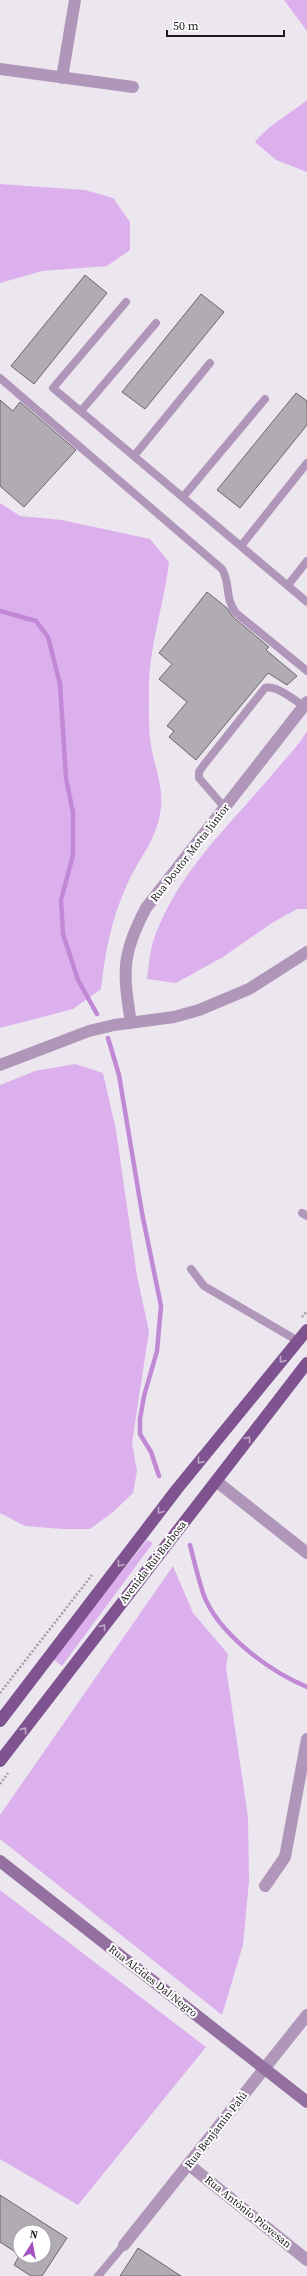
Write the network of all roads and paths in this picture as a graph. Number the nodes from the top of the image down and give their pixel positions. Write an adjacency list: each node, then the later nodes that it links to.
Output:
1 (75, 0): 3 (street)
2 (0, 69): 3 (street)
3 (62, 78): 4 (street)
4 (133, 87)
5 (126, 302): 10 (lane)
6 (156, 322): 10 (lane)
7 (210, 363): 11 (lane)
8 (0, 378): 18 (lane)
9 (265, 399): 13 (lane)
10 (81, 411): 11 (lane)
11 (134, 456): 13 (lane)
12 (307, 463): 14 (lane)
13 (183, 497): 14 (lane)
14 (241, 546): 16 (lane)
15 (307, 561): 16 (lane)
16 (288, 584): 17 (lane)
17 (307, 602)
18 (307, 671)
19 (305, 704): 20 (street, Rua Doutor Motta Júnior); 20 (lane)
20 (226, 808): 22 (street, Rua Doutor Motta Júnior)
21 (307, 952): 22 (street)
22 (131, 1023): 23 (street)
23 (0, 1065)
24 (191, 1269): 26 (lane)
25 (307, 1330): 26 (main road)
26 (298, 1341): 30 (main road, one-way to 30)
27 (307, 1363): 28 (main road, Avenida Rui Barbosa, one-way to 27)
28 (216, 1481): 29 (street); 32 (main road, Avenida Rui Barbosa, one-way to 28)
29 (307, 1554)
30 (0, 1721)
31 (307, 1739): 34 (street)
32 (0, 1761)
33 (0, 1861): 36 (main road, Rua Alcides Dal Negro)
34 (265, 1886)
35 (307, 2015): 36 (street, Rua Benjamin Palú)
36 (264, 2069): 37 (main road, Rua Alcides Dal Negro); 38 (street, Rua Benjamin Palú)
37 (307, 2102)
38 (188, 2164): 39 (street, Rua Benjamin Palú); 40 (street, Rua Antônio Piovesan)
39 (124, 2245): 41 (lane)
40 (307, 2260)
41 (98, 2276)

